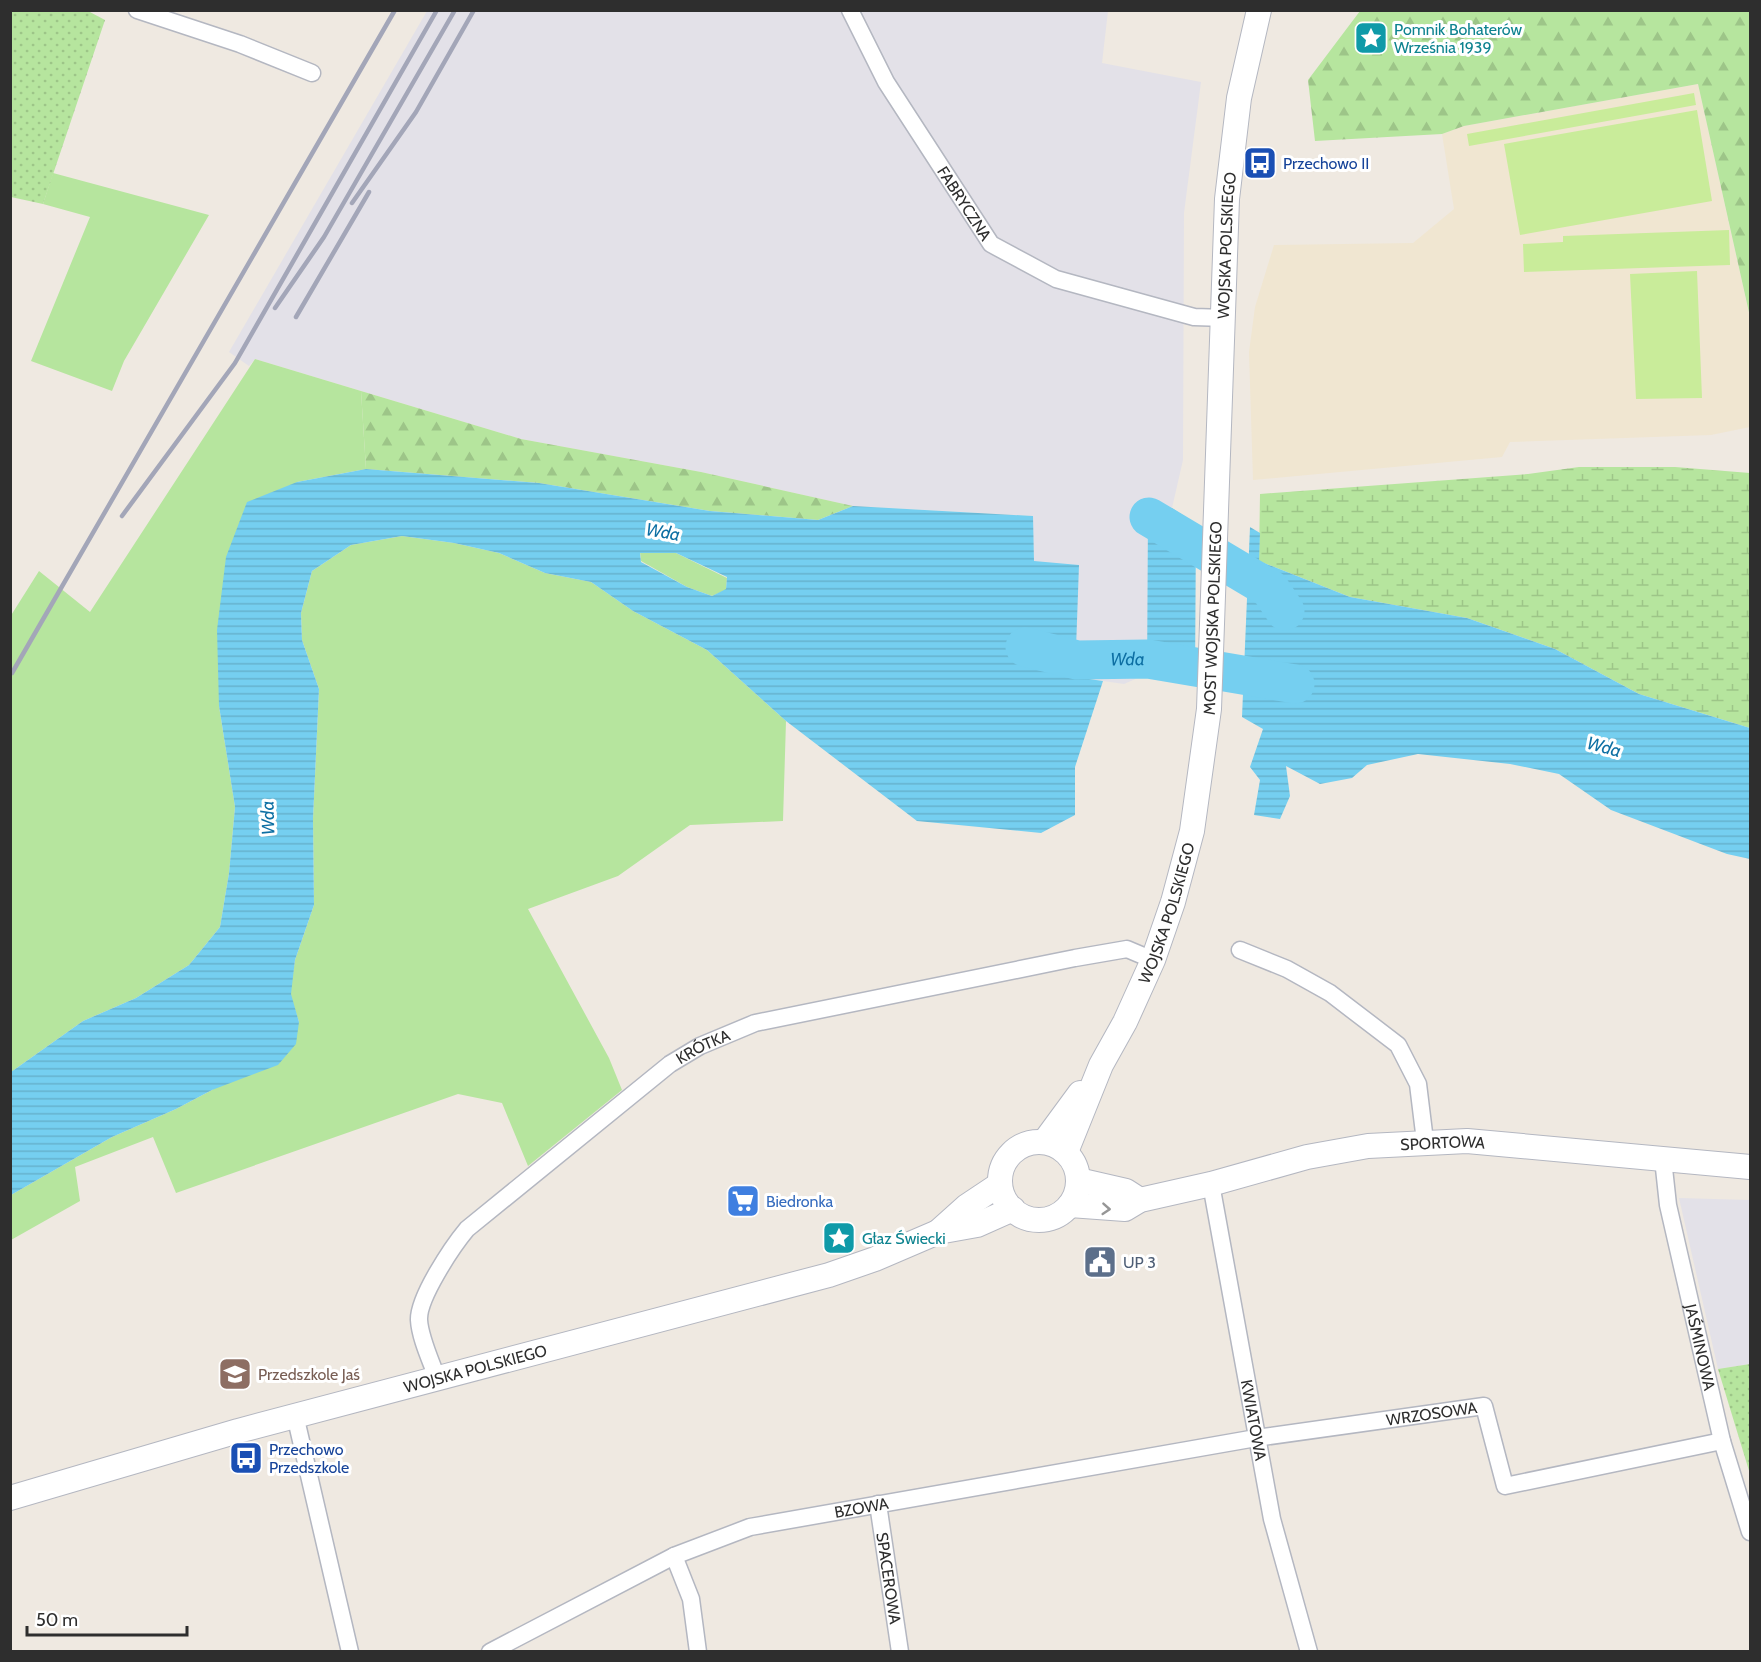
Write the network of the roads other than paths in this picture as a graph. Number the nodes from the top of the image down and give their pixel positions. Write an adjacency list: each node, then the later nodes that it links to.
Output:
1 (137, 10): 4 (street)
2 (850, 10): 5 (street, FABRYCZNA)
3 (1259, 10): 5 (street, WOJSKA POLSKIEGO)
4 (312, 73)
5 (1225, 318): 6 (street, WOJSKA POLSKIEGO)
6 (1218, 484): 7 (street, MOST WOJSKA POLSKIEGO)
7 (1204, 754): 9 (street, WOJSKA POLSKIEGO)
8 (1240, 950): 10 (street)
9 (1153, 960): 11 (street, WOJSKA POLSKIEGO); 21 (street, KRÓTKA)
10 (1425, 1141): 12 (street, SPORTOWA); 16 (street, SPORTOWA)
11 (1055, 1147): 14 (street); 15 (street)
12 (1663, 1159): 13 (street, SPORTOWA); 24 (street, JAŚMINOWA)
13 (1750, 1167)
14 (1078, 1180): 17 (street); 18 (street)
15 (1000, 1184): 19 (street); 20 (street, WOJSKA POLSKIEGO)
16 (1211, 1184): 17 (street, SPORTOWA); 23 (street, KWIATOWA)
17 (1140, 1200): 18 (street, SPORTOWA, one-way to 17)
18 (1070, 1205): 19 (street)
19 (1012, 1209): 20 (street, WOJSKA POLSKIEGO)
20 (938, 1232): 21 (street, WOJSKA POLSKIEGO)
21 (437, 1378): 22 (street, WOJSKA POLSKIEGO)
22 (295, 1415): 25 (street, WOJSKA POLSKIEGO); 30 (street)
23 (1256, 1438): 24 (street, WRZOSOWA); 26 (street, BZOWA); 33 (street, KWIATOWA)
24 (1722, 1442): 27 (street, JAŚMINOWA)
25 (10, 1498)
26 (878, 1504): 28 (street, BZOWA); 32 (street, SPACEROWA)
27 (1750, 1532)
28 (674, 1556): 29 (street, BZOWA); 31 (street)
29 (498, 1650)
30 (350, 1652)
31 (698, 1652)
32 (900, 1652)
33 (1309, 1652)

